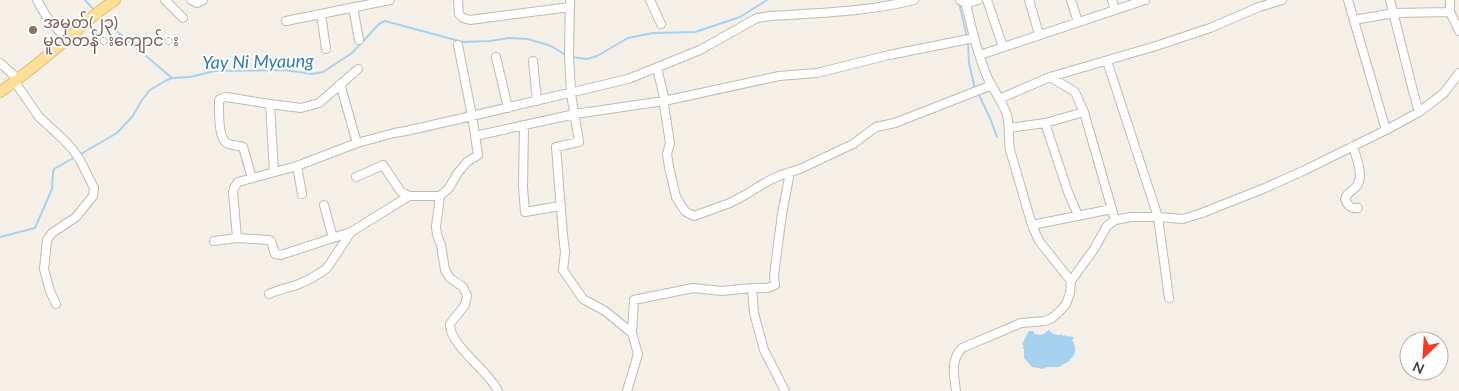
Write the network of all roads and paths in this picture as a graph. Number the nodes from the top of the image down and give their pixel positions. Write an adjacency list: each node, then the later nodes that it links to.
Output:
1 (36, 0): 35 (street)
2 (115, 0): 35 (main road)
3 (165, 0): 27 (street)
4 (191, 0): 5 (street)
5 (203, 0)
6 (390, 0): 22 (street)
7 (458, 0): 21 (street)
8 (650, 0): 31 (street)
9 (914, 0): 45 (street)
10 (978, 0): 20 (street)
11 (987, 0): 38 (street)
12 (1030, 0): 33 (street)
13 (1071, 0): 30 (street)
14 (1112, 0): 23 (street)
15 (1146, 0): 23 (street)
16 (1282, 0): 43 (street)
17 (1348, 0): 28 (street)
18 (1390, 0): 25 (street)
19 (1450, 0): 24 (street)
20 (963, 2): 34 (street)
21 (570, 4): 53 (street)
22 (354, 7): 26 (street); 36 (street)
23 (1115, 10): 30 (street)
24 (1450, 12): 25 (street); 32 (street)
25 (1394, 13): 28 (street); 60 (street)
26 (321, 14): 29 (street); 39 (street)
27 (183, 18)
28 (1354, 20): 66 (street)
29 (286, 21)
30 (1078, 22): 33 (street)
31 (661, 24)
32 (1459, 31)
33 (1039, 34): 38 (street)
34 (974, 38): 40 (street); 56 (street)
35 (66, 39): 49 (main road)
36 (359, 40)
37 (458, 45): 62 (street)
38 (1003, 47): 40 (street)
39 (326, 49)
40 (980, 55): 51 (street)
41 (496, 56): 58 (street)
42 (533, 61): 55 (street)
43 (1107, 61): 48 (street); 83 (street)
44 (0, 63): 49 (street)
45 (657, 68): 53 (street); 56 (street)
46 (358, 69): 50 (street)
47 (1459, 73): 60 (street)
48 (1050, 77): 54 (street); 59 (street)
49 (16, 80): 52 (main road); 94 (street)
50 (340, 84): 57 (street); 68 (street)
51 (992, 85): 54 (street); 72 (street)
52 (0, 92)
53 (571, 94): 55 (street); 61 (street)
54 (999, 99): 65 (street)
55 (537, 101): 58 (street)
56 (664, 101): 61 (street); 72 (street)
57 (270, 104): 71 (street); 74 (street)
58 (508, 108): 62 (street)
59 (1084, 112): 63 (street); 81 (street)
60 (1419, 112): 66 (street)
61 (575, 114): 64 (street); 79 (street)
62 (472, 116): 67 (street); 68 (street)
63 (1046, 123): 65 (street); 82 (street)
64 (524, 125): 67 (street); 79 (street)
65 (1009, 128): 85 (street)
66 (1386, 130): 69 (street)
67 (475, 136): 77 (street)
68 (357, 143): 70 (street)
69 (1353, 146): 80 (street); 83 (street)
70 (296, 166): 71 (street); 75 (street)
71 (274, 172): 74 (street)
72 (790, 172): 91 (street)
73 (356, 177): 76 (street)
74 (252, 178): 87 (street)
75 (302, 194)
76 (409, 196): 77 (street); 86 (street)
77 (440, 196): 96 (street)
78 (324, 205): 88 (street)
79 (560, 206): 95 (street)
80 (1358, 208)
81 (1112, 209): 82 (street); 84 (street)
82 (1078, 215): 85 (street)
83 (1158, 217): 84 (street); 93 (street)
84 (1115, 220): 90 (street)
85 (1032, 225): 90 (street)
86 (351, 232): 88 (street); 92 (street)
87 (236, 238): 88 (street); 89 (street)
88 (333, 238)
89 (214, 242)
90 (1072, 281): 99 (street)
91 (752, 288): 95 (street); 98 (street)
92 (269, 294)
93 (1169, 298)
94 (56, 304)
95 (632, 333): 97 (street)
96 (498, 391)
97 (627, 391)
98 (785, 391)
99 (956, 391)

